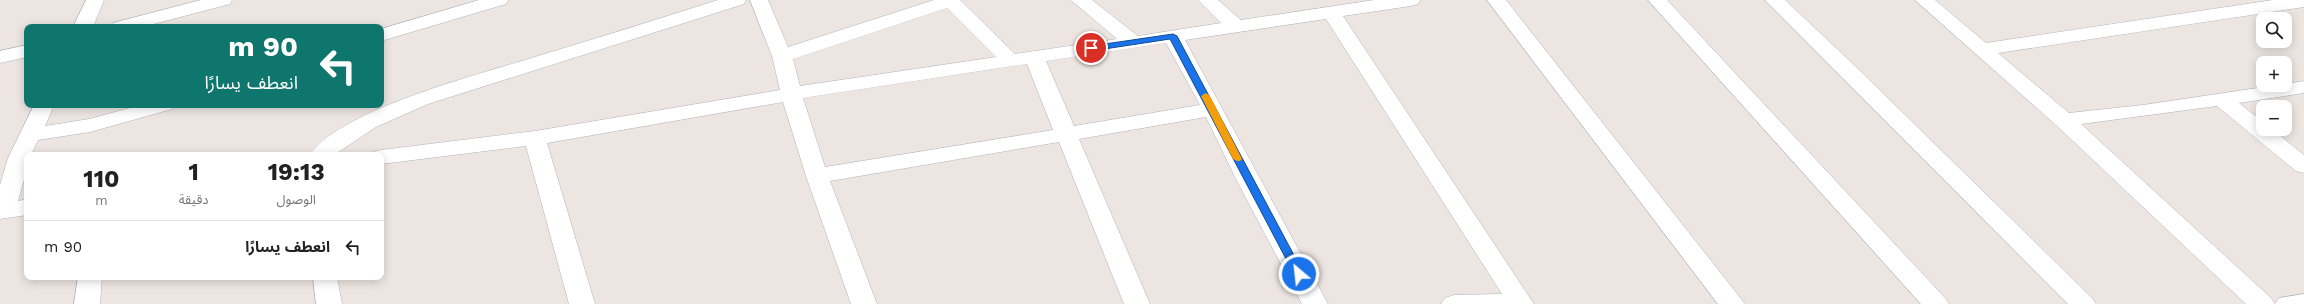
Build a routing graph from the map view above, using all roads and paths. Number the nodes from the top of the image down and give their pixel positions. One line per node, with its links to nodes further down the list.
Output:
1 (95, 0): 17 (street)
2 (223, 0): 18 (street)
3 (499, 0): 20 (street)
4 (737, 0): 39 (street)
5 (759, 0): 25 (street)
6 (950, 0): 25 (street); 28 (street)
7 (1080, 0): 22 (street)
8 (1207, 0): 19 (street)
9 (1411, 0): 15 (street)
10 (1496, 0): 56 (street)
11 (1657, 0): 57 (street)
12 (1774, 0): 58 (street)
13 (1924, 0): 23 (street)
14 (2304, 0): 23 (street)
15 (1389, 2): 16 (street)
16 (1332, 13): 19 (street); 55 (street)
17 (84, 24)
18 (131, 24)
19 (1236, 26): 21 (street)
20 (384, 34)
21 (1173, 36): 22 (street); 34 (street)
22 (1134, 42): 26 (street)
23 (1983, 49): 35 (street)
24 (24, 52): 27 (street)
25 (782, 56): 30 (street)
26 (1034, 57): 28 (street); 36 (street)
27 (0, 58)
28 (1011, 61): 30 (street)
29 (2304, 87): 31 (street)
30 (791, 94): 38 (street); 42 (street)
31 (2221, 99): 35 (street); 41 (street)
32 (42, 108): 37 (street)
33 (153, 108): 37 (street)
34 (1213, 109): 36 (street); 53 (street)
35 (2064, 120): 59 (street)
36 (1064, 133): 42 (street); 52 (street)
37 (29, 135): 44 (street)
38 (535, 138): 40 (street); 50 (street)
39 (325, 152)
40 (384, 158)
41 (2304, 166)
42 (817, 176): 51 (street)
43 (24, 207): 44 (street)
44 (2, 210)
45 (90, 280): 48 (street)
46 (326, 280): 49 (street)
47 (2304, 303): 60 (street)
48 (87, 304)
49 (330, 304)
50 (582, 304)
51 (864, 304)
52 (1137, 304)
53 (1315, 304)
54 (1454, 304): 55 (street)
55 (1521, 304)
56 (1732, 304)
57 (1936, 304)
58 (2083, 304)
59 (2262, 304)
60 (2288, 304)

